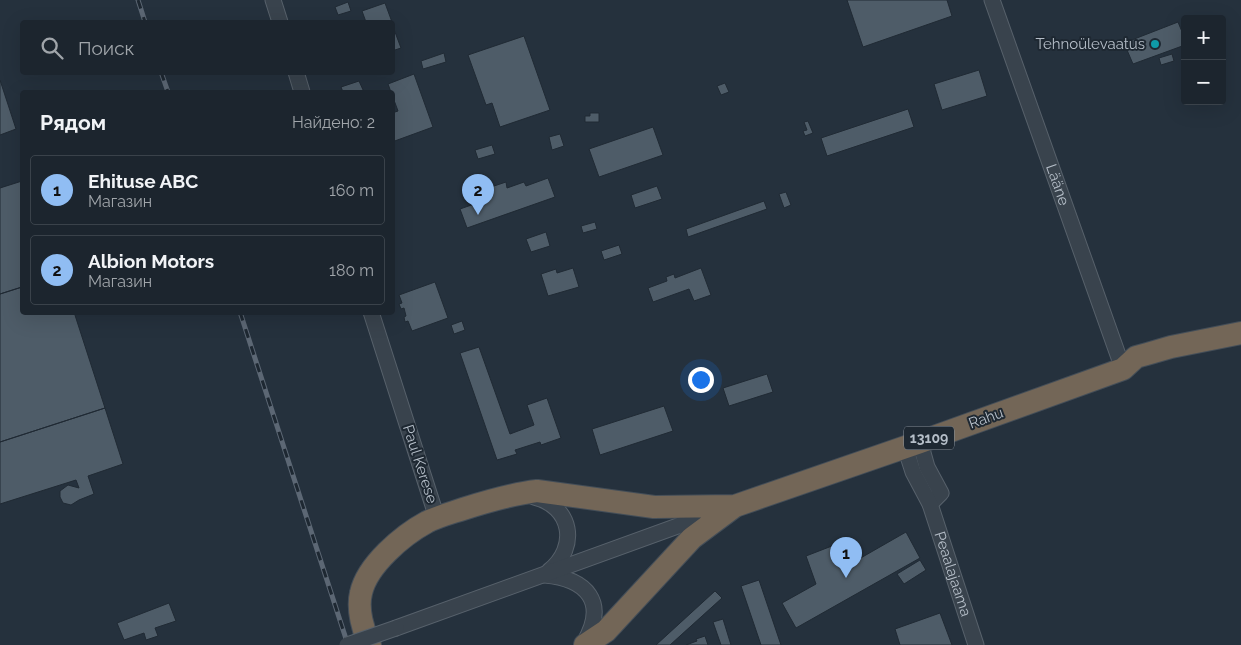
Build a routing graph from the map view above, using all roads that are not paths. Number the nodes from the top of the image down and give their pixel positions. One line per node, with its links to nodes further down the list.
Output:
1 (273, 0): 3 (street)
2 (992, 0): 9 (street, Lääne)
3 (279, 20)
4 (297, 75): 5 (street)
5 (301, 90)
6 (372, 315): 13 (street, Paul Kerese)
7 (1241, 333): 9 (highway, Rahu / 13109)
8 (1241, 348): 9 (highway, Rahu / 13109)
9 (1123, 369): 10 (highway, Rahu / 13109)
10 (912, 445): 12 (highway, Rahu / 13109); 18 (street, Peaalajaama)
11 (518, 493): 12 (highway); 13 (highway); 14 (street)
12 (735, 506): 14 (street, 13109); 17 (highway)
13 (437, 518): 16 (highway, Paul Kerese)
14 (543, 575): 15 (street, 13109, bridge); 17 (street)
15 (347, 645)
16 (370, 645)
17 (584, 645)
18 (976, 645)

